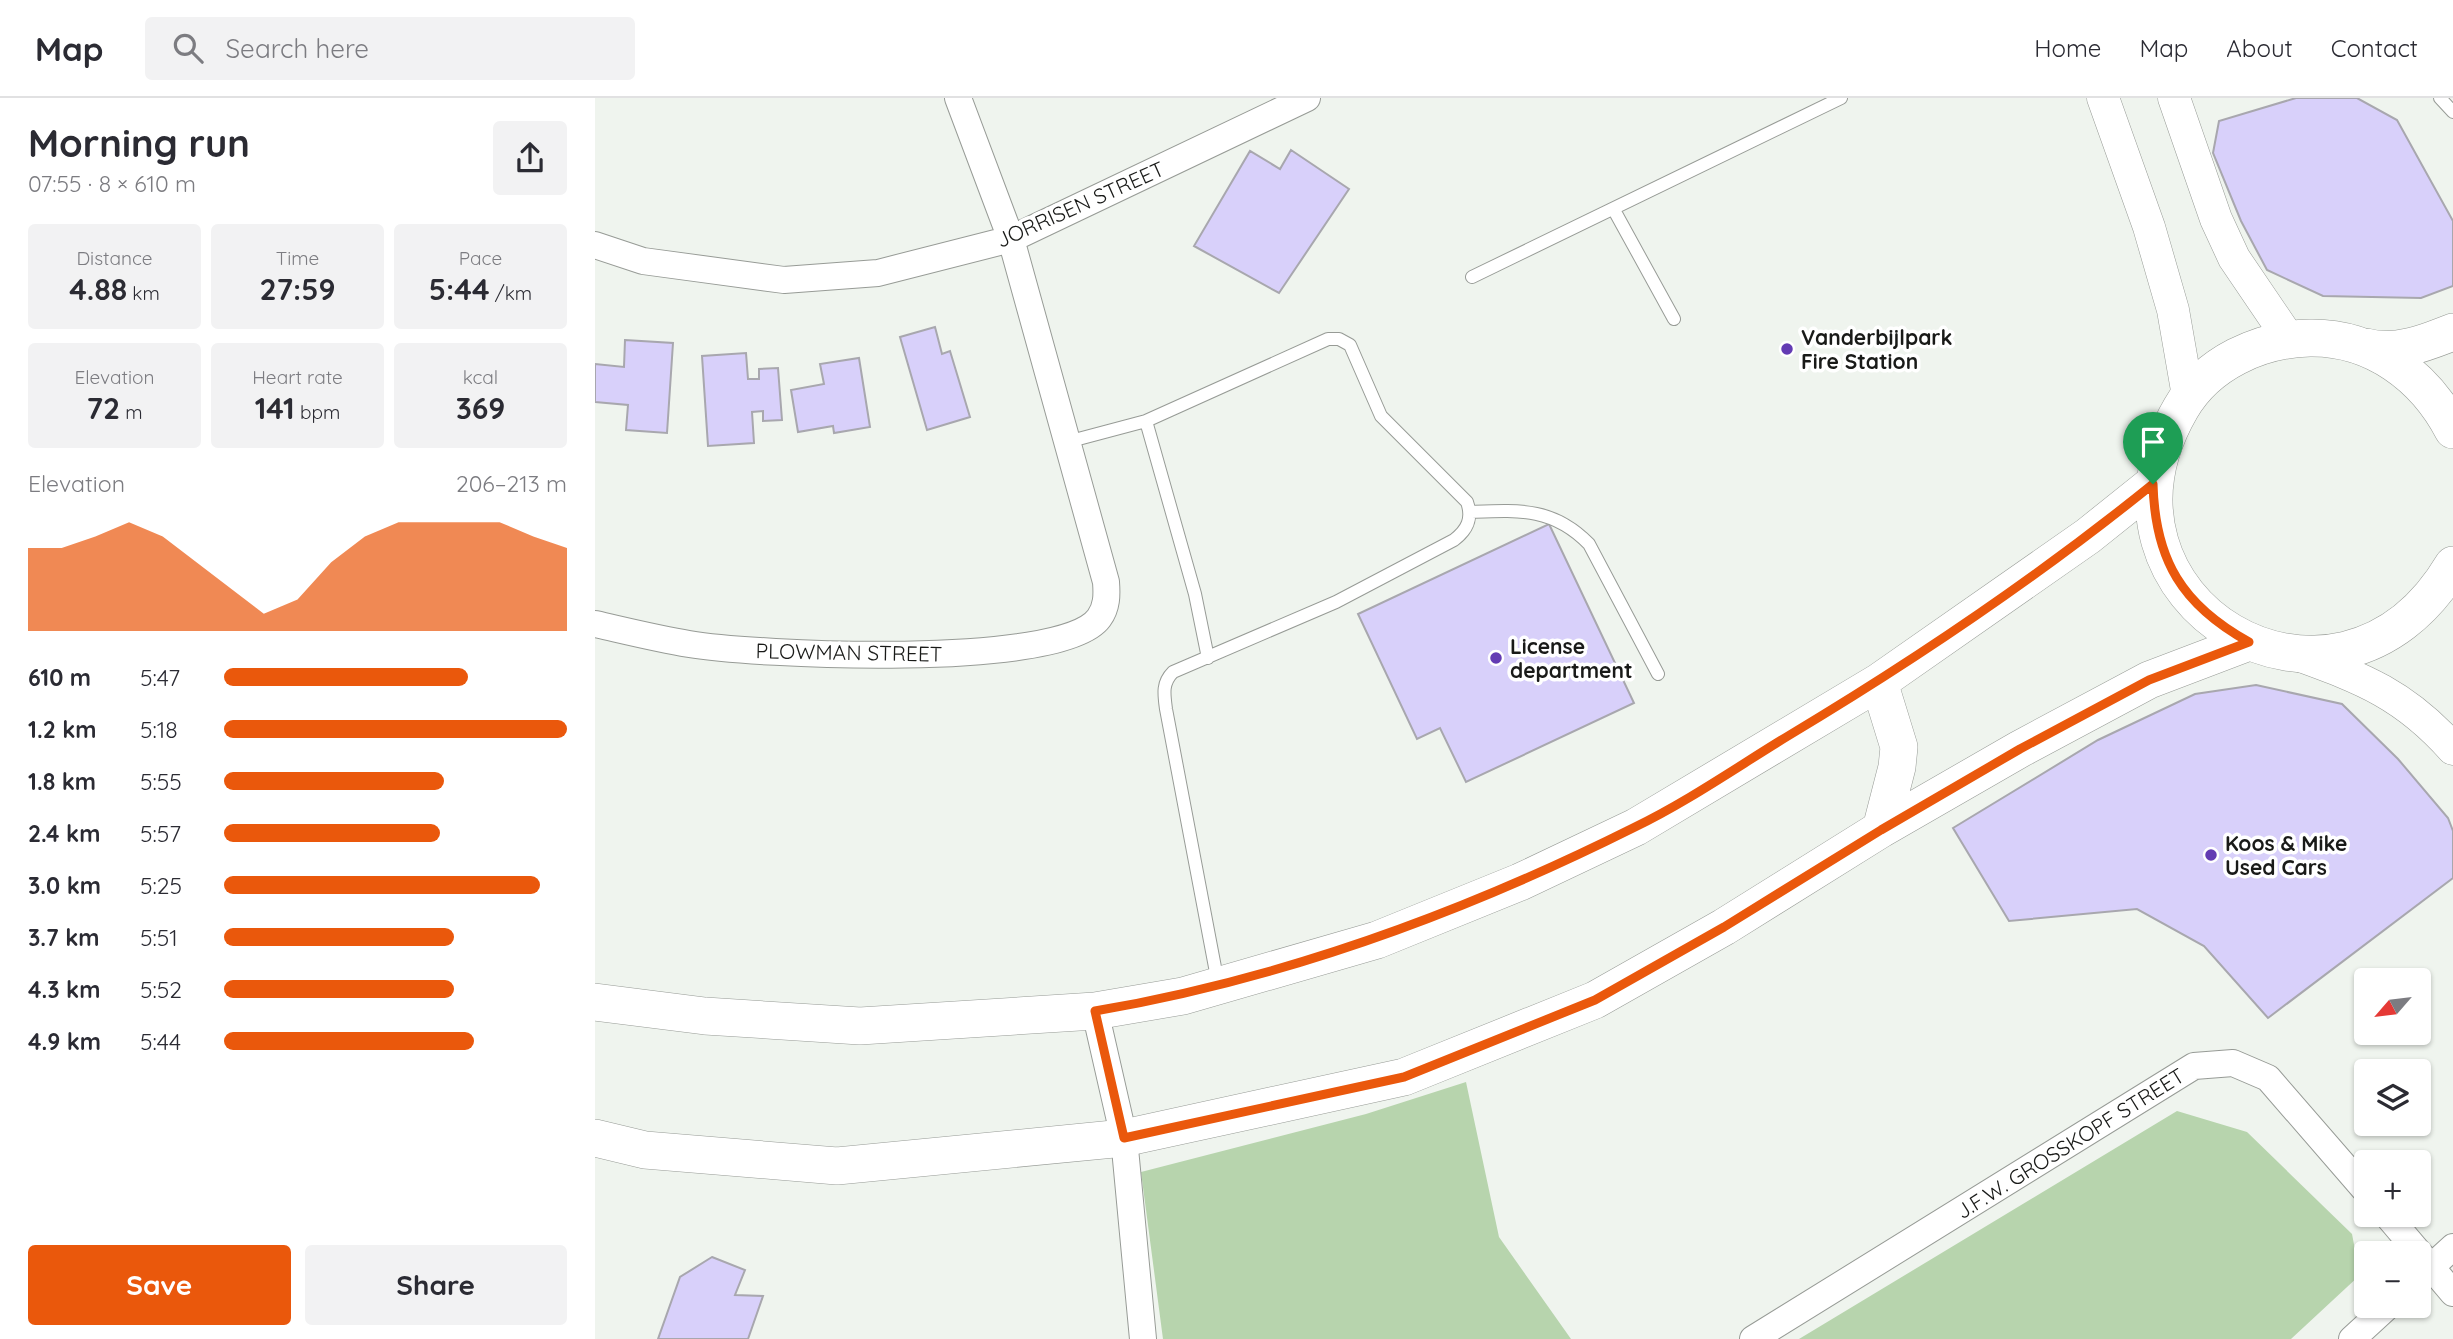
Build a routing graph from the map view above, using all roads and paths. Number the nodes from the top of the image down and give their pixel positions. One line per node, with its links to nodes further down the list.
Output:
1 (958, 98): 9 (street)
2 (1307, 98): 9 (street, JORRISEN STREET)
3 (1841, 98): 8 (lane)
4 (2103, 98): 16 (street)
5 (2174, 98): 14 (street)
6 (2440, 98): 7 (lane)
7 (2453, 112)
8 (1614, 210): 11 (lane); 12 (lane)
9 (1011, 239): 10 (street, JORRISEN STREET); 19 (street)
10 (595, 245)
11 (1472, 277)
12 (1674, 319)
13 (2453, 332): 15 (main road)
14 (2289, 339): 15 (main road); 16 (main road)
15 (2355, 344): 18 (main road)
16 (2188, 396): 20 (main road)
17 (1146, 421): 19 (lane); 21 (lane); 26 (lane)
18 (2453, 430)
19 (1067, 442): 23 (street, PLOWMAN STREET)
20 (2153, 484): 24 (main road); 28 (main road)
21 (1470, 512): 26 (lane); 27 (lane)
22 (2453, 565): 25 (main road)
23 (595, 624)
24 (2249, 642): 25 (main road); 30 (main road)
25 (2295, 654): 29 (street)
26 (1208, 658): 31 (lane)
27 (1658, 674)
28 (1879, 682): 30 (main road); 31 (main road)
29 (2453, 749)
30 (1881, 830): 35 (main road)
31 (1219, 985): 33 (main road)
32 (595, 1002): 33 (main road)
33 (1095, 1011): 35 (street)
34 (595, 1138): 35 (main road)
35 (1124, 1138): 42 (street)
36 (2354, 1177): 43 (street, J.F.W. GROSSKOPF STREET)
37 (2453, 1247): 38 (street)
38 (2431, 1266)
39 (2431, 1277): 40 (street)
40 (2453, 1293)
41 (2375, 1318): 44 (street)
42 (1143, 1339)
43 (1753, 1339)
44 (2352, 1339)

